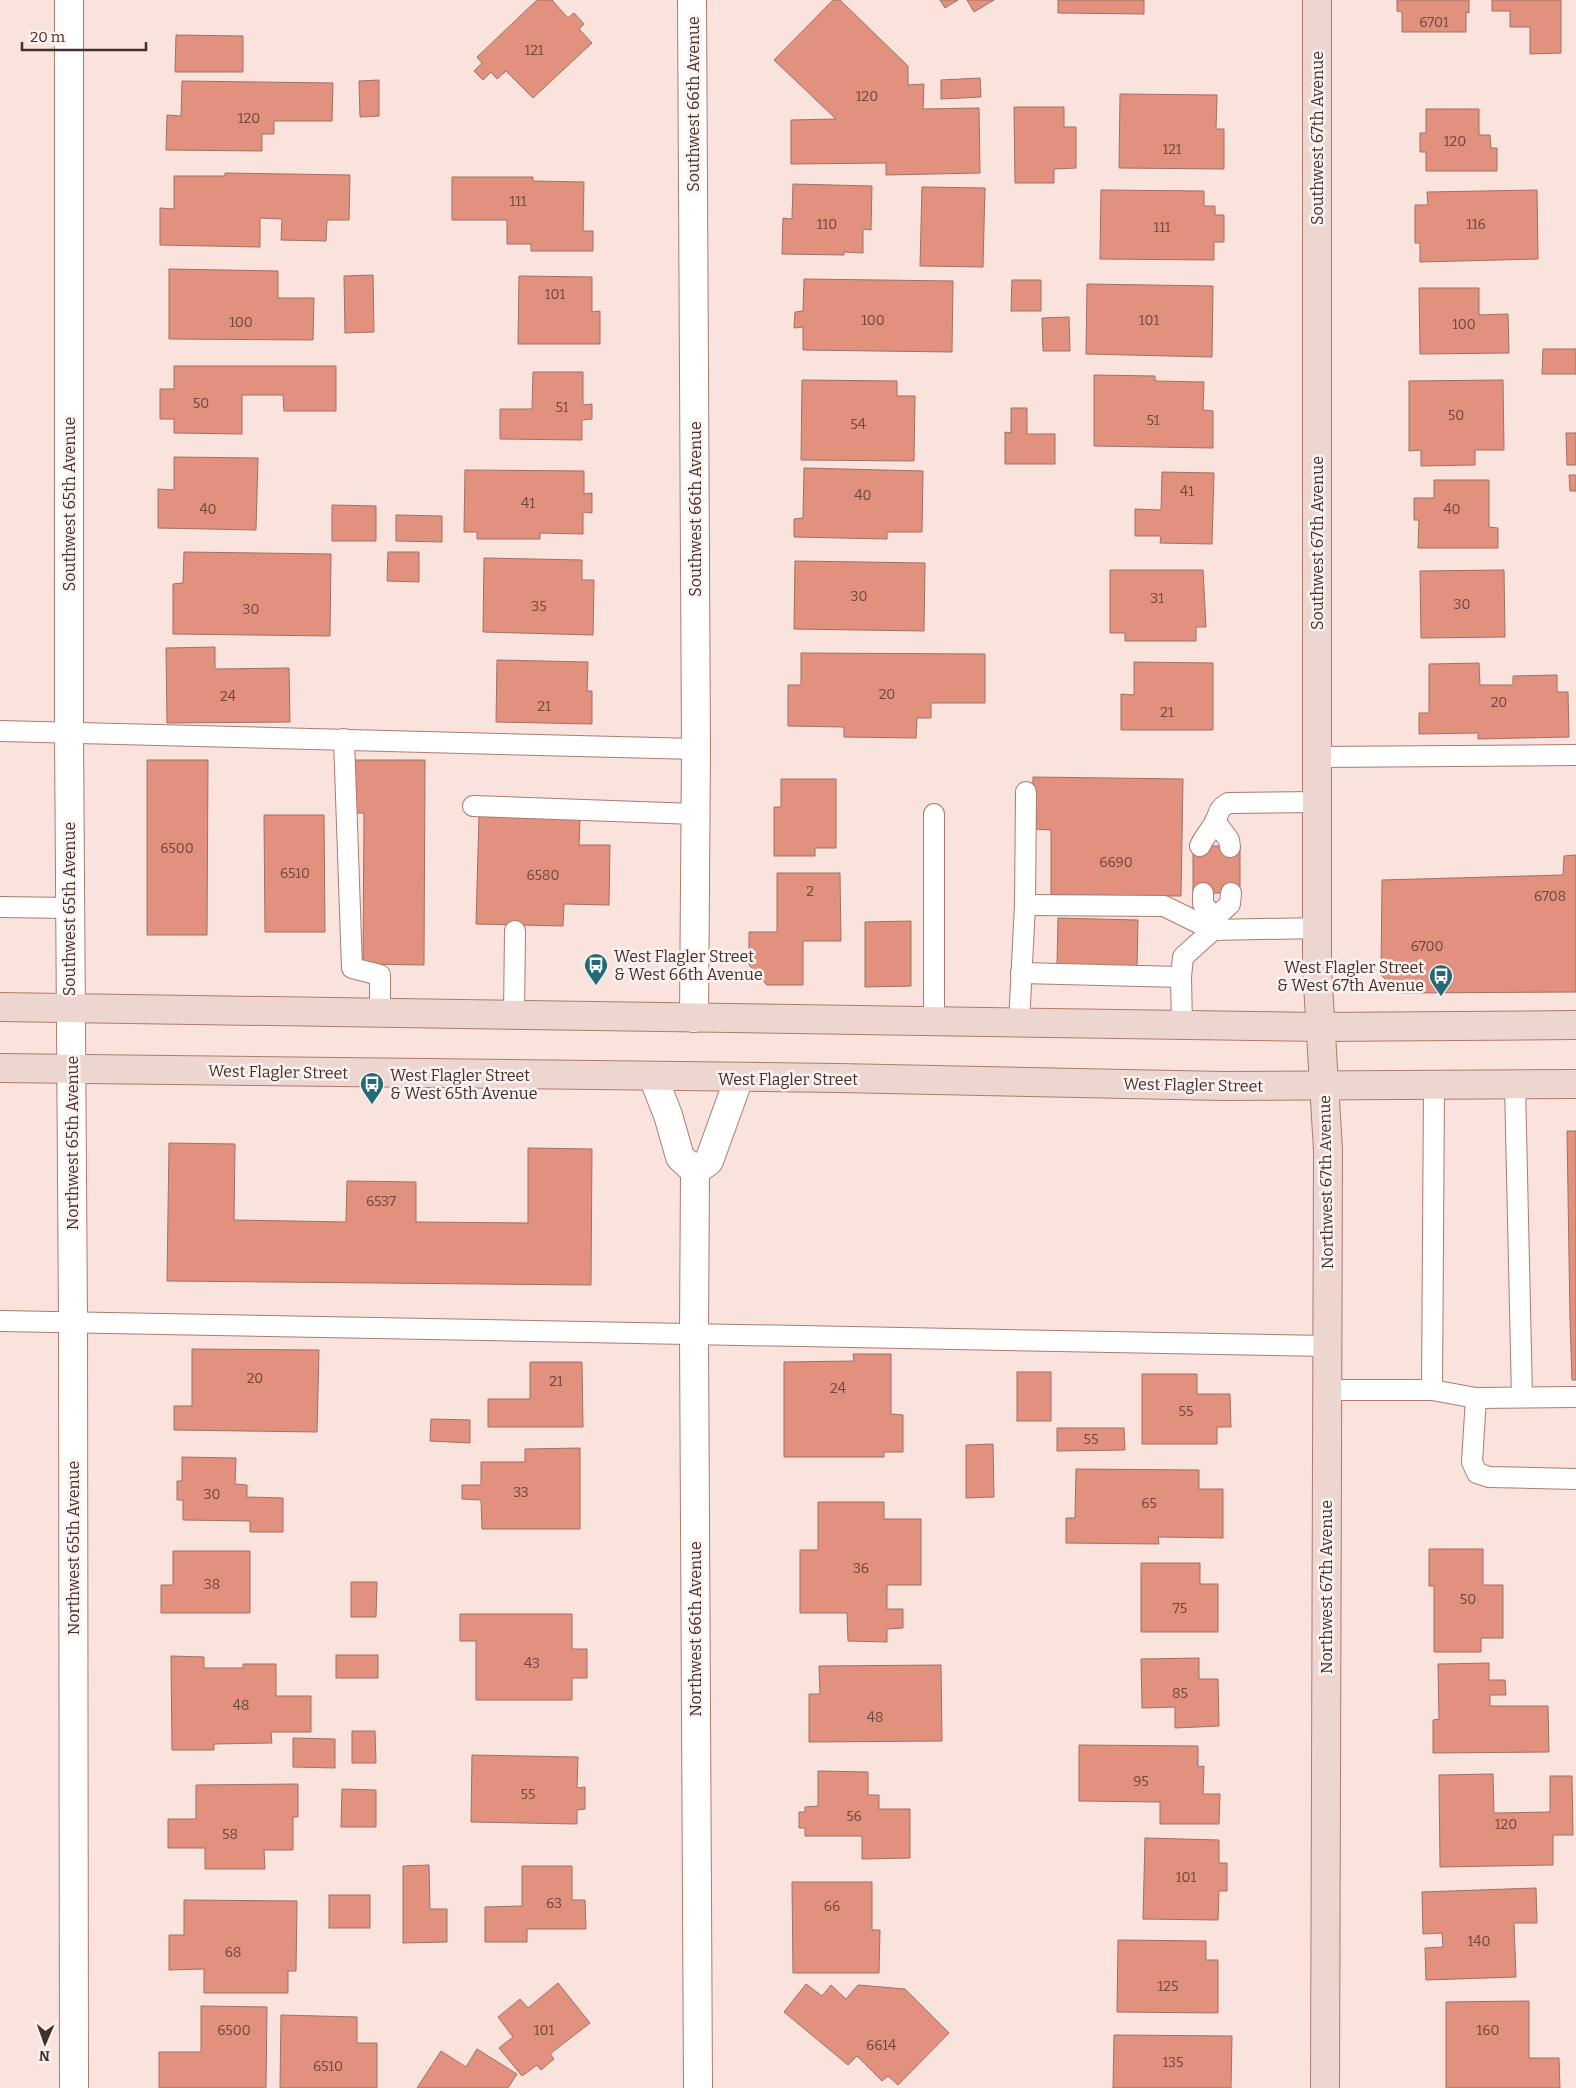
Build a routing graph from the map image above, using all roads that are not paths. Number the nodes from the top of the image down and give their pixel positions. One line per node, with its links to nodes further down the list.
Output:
1 (70, 0): 5 (street, Southwest 65th Avenue)
2 (692, 0): 7 (street, Southwest 66th Avenue)
3 (1317, 0): 9 (main road, Southwest 67th Avenue)
4 (0, 731): 5 (lane)
5 (69, 732): 6 (lane); 22 (street, Southwest 65th Avenue)
6 (344, 739): 7 (lane); 30 (lane)
7 (696, 748): 13 (street, Southwest 66th Avenue)
8 (1576, 755): 9 (lane)
9 (1317, 757): 11 (main road, Southwest 67th Avenue)
10 (1026, 792): 20 (lane)
11 (1317, 802): 15 (lane); 24 (main road, Southwest 67th Avenue)
12 (473, 806): 13 (lane)
13 (695, 814): 32 (street, Southwest 66th Avenue)
14 (934, 814): 33 (lane)
15 (1215, 822): 16 (lane); 17 (lane)
16 (1200, 846)
17 (1230, 847)
18 (1203, 893): 23 (lane)
19 (1231, 893): 23 (lane)
20 (1025, 905): 23 (lane); 26 (lane)
21 (0, 907): 22 (lane)
22 (69, 908): 29 (street, Southwest 65th Avenue)
23 (1214, 924): 24 (lane); 27 (lane)
24 (1317, 928): 37 (main road, Southwest 67th Avenue)
25 (515, 931): 31 (lane)
26 (1020, 973): 27 (lane); 34 (lane)
27 (1180, 977): 36 (lane)
28 (0, 1007): 29 (main road)
29 (70, 1008): 30 (main road); 39 (street, Northwest 65th Avenue)
30 (380, 1013): 31 (main road)
31 (514, 1016): 32 (main road)
32 (694, 1018): 33 (main road)
33 (934, 1021): 34 (main road)
34 (1019, 1023): 36 (main road)
35 (1576, 1024): 37 (main road)
36 (1182, 1025): 37 (main road)
37 (1320, 1027): 43 (main road, Southwest 67th Avenue)
38 (0, 1068): 39 (main road, West Flagler Street)
39 (72, 1069): 40 (main road, West Flagler Street); 48 (street, Northwest 65th Avenue)
40 (652, 1077): 41 (main road, West Flagler Street); 46 (street)
41 (739, 1078): 43 (main road, West Flagler Street); 46 (street)
42 (1576, 1084): 44 (main road, West Flagler Street)
43 (1324, 1085): 45 (main road, West Flagler Street); 50 (main road, Northwest 67th Avenue)
44 (1515, 1085): 45 (main road, West Flagler Street); 53 (lane)
45 (1434, 1086): 52 (lane)
46 (695, 1171): 49 (street, Northwest 66th Avenue)
47 (0, 1321): 48 (lane)
48 (73, 1322): 49 (lane); 57 (street, Northwest 65th Avenue)
49 (694, 1334): 50 (lane); 58 (street, Northwest 66th Avenue)
50 (1327, 1346): 51 (main road, Northwest 67th Avenue)
51 (1327, 1390): 52 (lane); 59 (main road, Northwest 67th Avenue)
52 (1432, 1390): 55 (lane)
53 (1522, 1397): 54 (lane); 55 (lane)
54 (1576, 1397)
55 (1476, 1398): 56 (lane)
56 (1576, 1479)
57 (74, 2088)
58 (698, 2088)
59 (1325, 2088)

